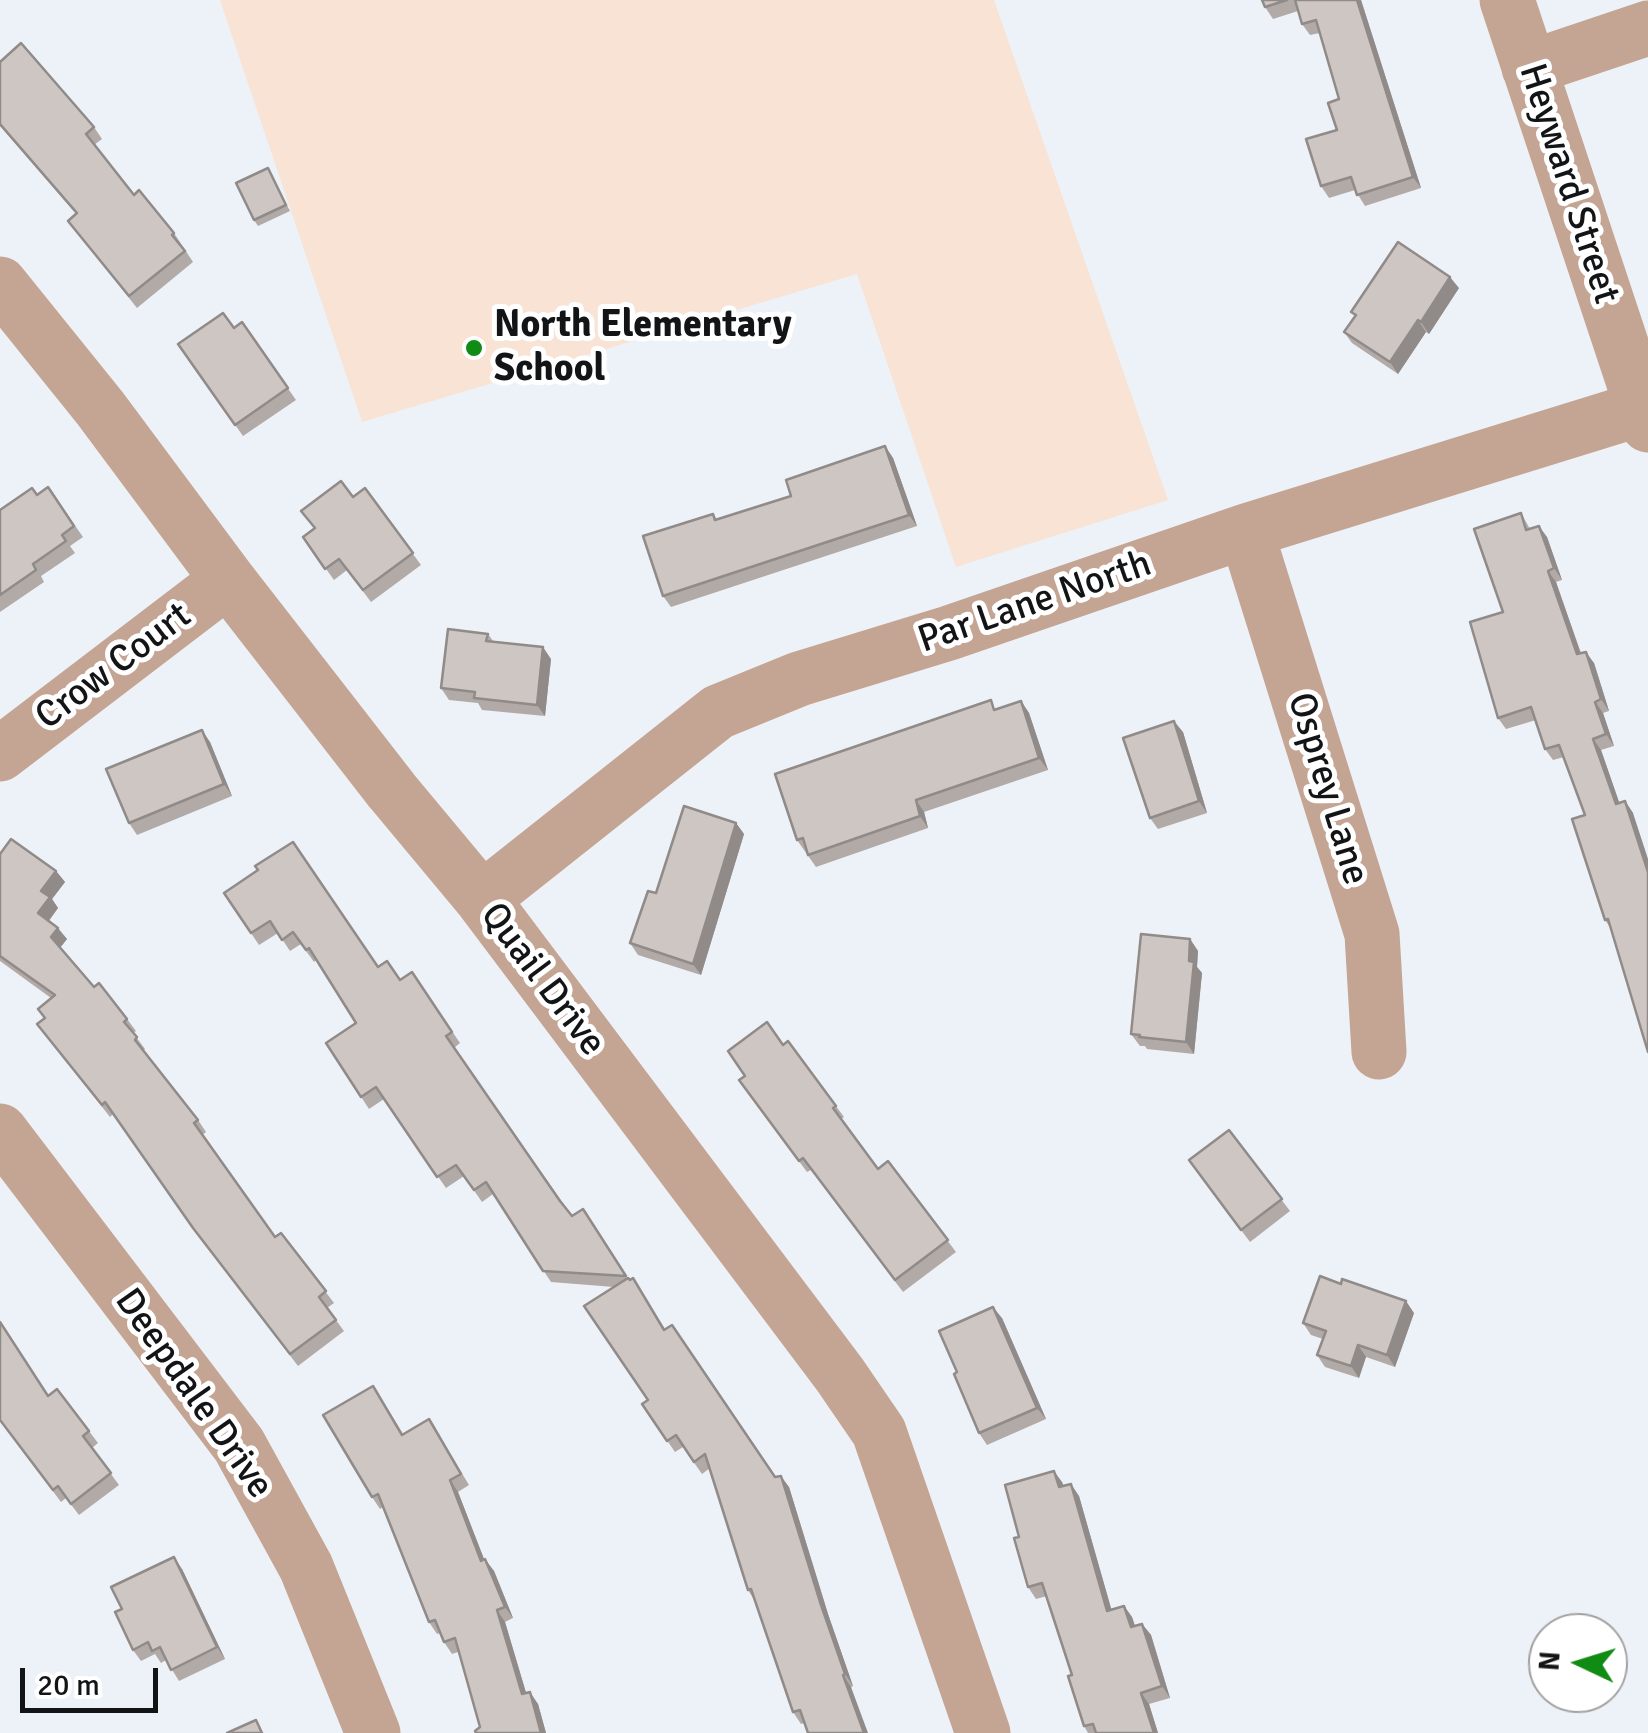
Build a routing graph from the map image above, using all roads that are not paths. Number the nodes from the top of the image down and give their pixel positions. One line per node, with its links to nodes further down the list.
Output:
1 (1507, 0): 3 (street, Heyward Street)
2 (1648, 28): 3 (street)
3 (1530, 68): 5 (street, Heyward Street)
4 (0, 284): 7 (street, Quail Drive)
5 (1645, 417): 6 (street, Par Lane North)
6 (1246, 532): 9 (street, Par Lane North); 10 (street, Osprey Lane)
7 (228, 580): 8 (street, Crow Court); 9 (street, Quail Drive)
8 (0, 754)
9 (482, 900): 13 (street, Quail Drive)
10 (1378, 1052)
11 (0, 1131): 12 (street, Deepdale Drive)
12 (372, 1733)
13 (983, 1733)

